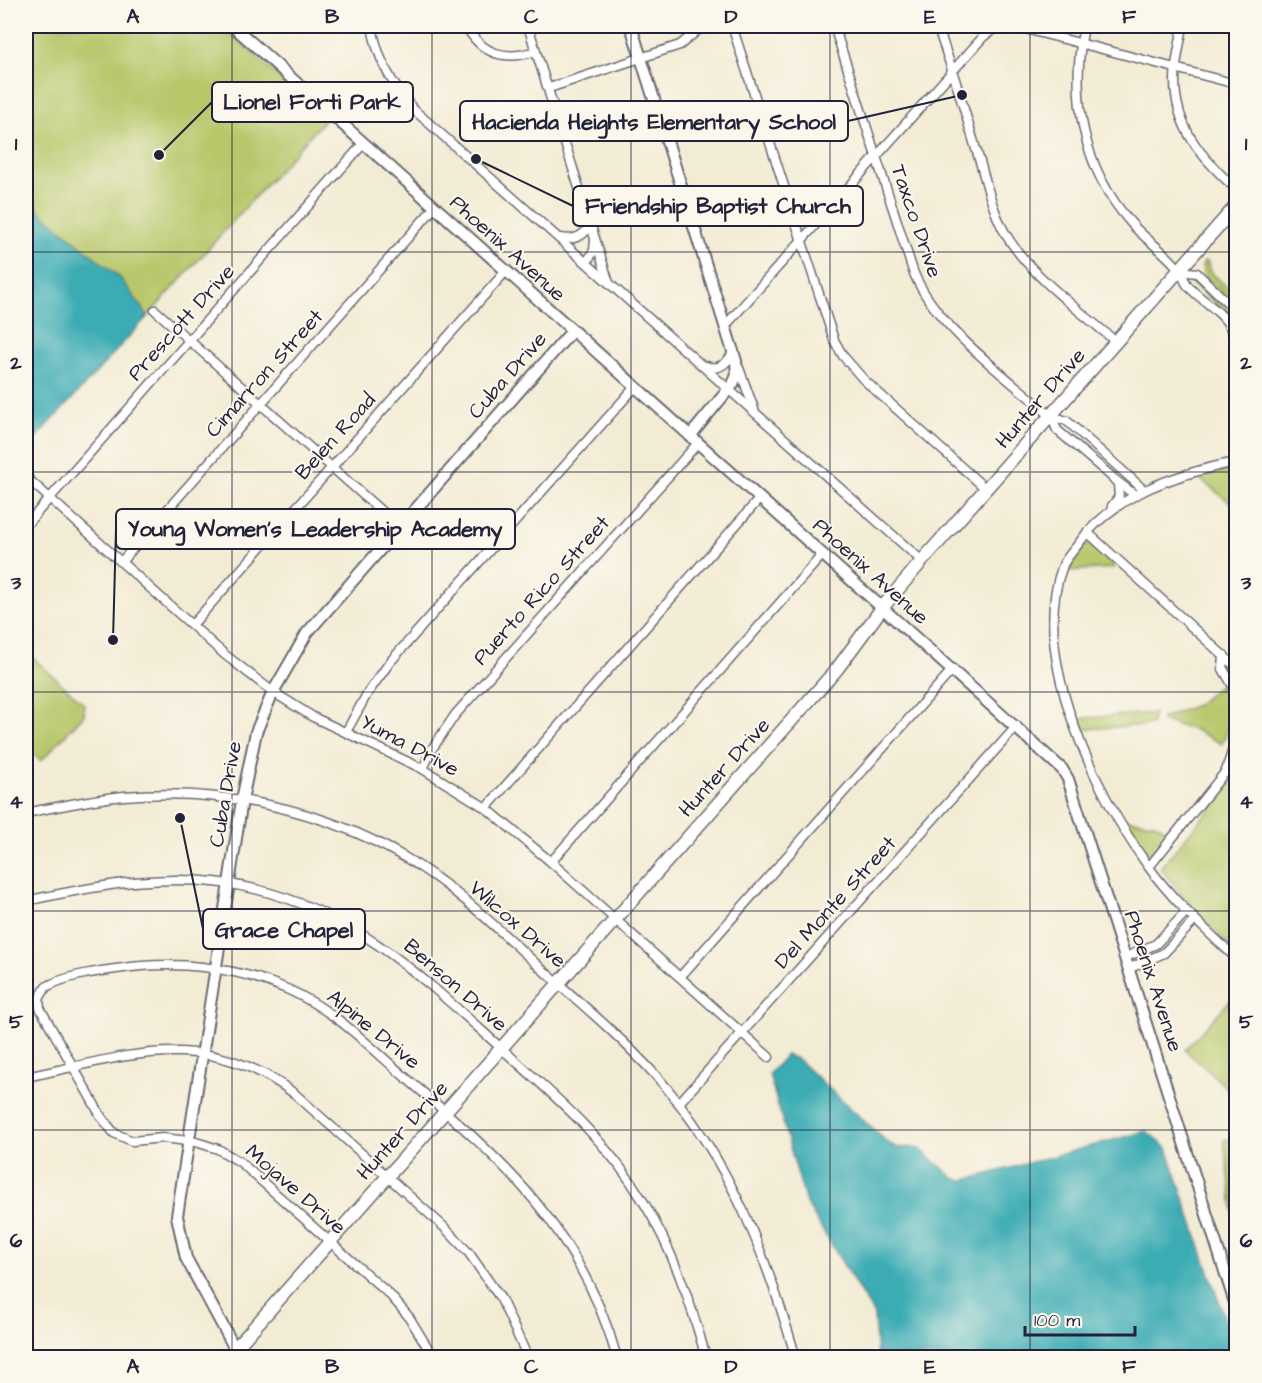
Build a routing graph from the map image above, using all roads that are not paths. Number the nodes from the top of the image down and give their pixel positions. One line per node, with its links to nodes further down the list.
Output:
1 (233, 26): 19 (street, Phoenix Avenue)
2 (372, 26): 25 (street)
3 (466, 26): 13 (street)
4 (528, 26): 13 (street)
5 (631, 26): 14 (street)
6 (703, 26): 14 (street)
7 (732, 26): 27 (street)
8 (834, 26): 20 (street, Taxco Drive)
9 (937, 26): 16 (street)
10 (1084, 26): 12 (street)
11 (1183, 26): 15 (street)
12 (1080, 44): 15 (street); 16 (street); 30 (street)
13 (536, 51): 18 (street)
14 (641, 57): 18 (street); 34 (street)
15 (1175, 68): 17 (street); 21 (street)
16 (954, 70): 20 (street); 37 (street)
17 (1236, 84)
18 (549, 88): 24 (street)
19 (363, 144): 23 (street, Phoenix Avenue); 36 (street, Prescott Drive)
20 (876, 158): 27 (street); 45 (street, Taxco Drive)
21 (1236, 189)
22 (1236, 206): 30 (main road, Hunter Drive)
23 (434, 208): 29 (street, Phoenix Avenue); 43 (street, Cimarron Street)
24 (591, 223): 25 (street); 26 (street)
25 (558, 237): 28 (street)
26 (596, 237): 28 (street); 31 (street)
27 (801, 242): 34 (street); 51 (street)
28 (587, 262): 31 (street)
29 (506, 271): 35 (street, Phoenix Avenue); 48 (street, Belen Road)
30 (1180, 271): 33 (street); 37 (main road, Hunter Drive); 38 (street)
31 (609, 284): 40 (street)
32 (155, 310): 36 (street)
33 (1236, 311)
34 (726, 325): 39 (street)
35 (572, 331): 41 (street, Phoenix Avenue); 58 (street, Cuba Drive)
36 (189, 341): 43 (street); 54 (street, Prescott Drive)
37 (1116, 342): 45 (main road, Hunter Drive)
38 (1236, 350)
39 (735, 356): 40 (street); 42 (street); 44 (street)
40 (700, 364): 42 (street)
41 (634, 387): 46 (street, Phoenix Avenue); 71 (street)
42 (730, 389): 44 (street); 46 (street, Puerto Rico Street)
43 (260, 404): 48 (street); 62 (street, Cimarron Street)
44 (755, 412): 61 (street)
45 (1051, 416): 50 (street); 51 (main road, Hunter Drive); 52 (street)
46 (694, 439): 55 (street, Phoenix Avenue); 74 (street, Puerto Rico Street)
47 (1236, 462): 52 (street)
48 (332, 468): 58 (street); 64 (street, Belen Road)
49 (26, 477): 54 (street, Yuma Drive)
50 (1112, 477): 53 (street); 56 (street)
51 (986, 489): 61 (main road, Hunter Drive)
52 (1144, 490): 53 (street)
53 (1135, 495): 56 (street)
54 (49, 498): 57 (street, Prescott Drive); 62 (street, Yuma Drive)
55 (760, 498): 60 (street, Phoenix Avenue); 77 (street)
56 (1104, 514): 59 (street)
57 (26, 525)
58 (398, 526): 69 (street, Cuba Drive)
59 (1087, 531): 65 (street); 80 (street)
60 (823, 554): 63 (street, Phoenix Avenue); 79 (street)
61 (922, 561): 63 (main road, Hunter Drive)
62 (121, 562): 64 (street, Yuma Drive)
63 (882, 608): 67 (street, Phoenix Avenue); 84 (main road, Hunter Drive)
64 (192, 625): 69 (street, Yuma Drive)
65 (1224, 656): 66 (street); 68 (street)
66 (1236, 667)
67 (953, 669): 70 (street, Phoenix Avenue); 90 (street)
68 (1236, 691)
69 (273, 692): 71 (street, Yuma Drive); 76 (street, Cuba Drive)
70 (1017, 726): 86 (street, Phoenix Avenue); 93 (street, Del Monte Street)
71 (346, 732): 74 (street, Yuma Drive)
72 (1236, 739): 75 (street)
73 (1236, 763): 75 (street)
74 (423, 769): 77 (street, Yuma Drive)
75 (1226, 771): 80 (street)
76 (242, 800): 78 (street, Wilcox Drive); 81 (street, Cuba Drive); 91 (street, Wilcox Drive)
77 (486, 808): 79 (street, Yuma Drive)
78 (26, 813)
79 (551, 862): 84 (street, Yuma Drive)
80 (1149, 867): 83 (street)
81 (229, 884): 82 (street, Benson Drive); 89 (street, Cuba Drive); 94 (street, Benson Drive)
82 (26, 901)
83 (1186, 912): 85 (street); 86 (street)
84 (615, 920): 90 (street, Yuma Drive); 91 (main road, Hunter Drive)
85 (1195, 921): 87 (street); 88 (street)
86 (1126, 957): 88 (street, Phoenix Avenue)
87 (1236, 958)
88 (1130, 968): 104 (street, Phoenix Avenue)
89 (216, 969): 92 (street, Alpine Drive); 95 (street, Cuba Drive); 100 (street, Alpine Drive)
90 (680, 977): 93 (street, Yuma Drive)
91 (558, 983): 94 (main road, Hunter Drive); 99 (street, Wilcox Drive)
92 (46, 987): 97 (street, Mojave Drive)
93 (743, 1032): 96 (street, Yuma Drive); 99 (street, Del Monte Street)
94 (501, 1048): 100 (main road, Hunter Drive); 109 (street, Benson Drive)
95 (201, 1054): 97 (street); 101 (street, Cuba Drive); 102 (street)
96 (769, 1057)
97 (75, 1067): 98 (street); 101 (street, Mojave Drive)
98 (26, 1077)
99 (680, 1103): 110 (street, Wilcox Drive)
100 (445, 1111): 102 (main road, Hunter Drive); 108 (street, Alpine Drive)
101 (187, 1140): 103 (street, Mojave Drive); 105 (street, Cuba Drive)
102 (386, 1176): 103 (main road, Hunter Drive); 107 (street)
103 (330, 1241): 105 (main road, Hunter Drive); 106 (street, Mojave Drive)
104 (1236, 1306)
105 (231, 1355)
106 (434, 1358)
107 (528, 1358)
108 (617, 1358)
109 (706, 1358)
110 (796, 1358)

